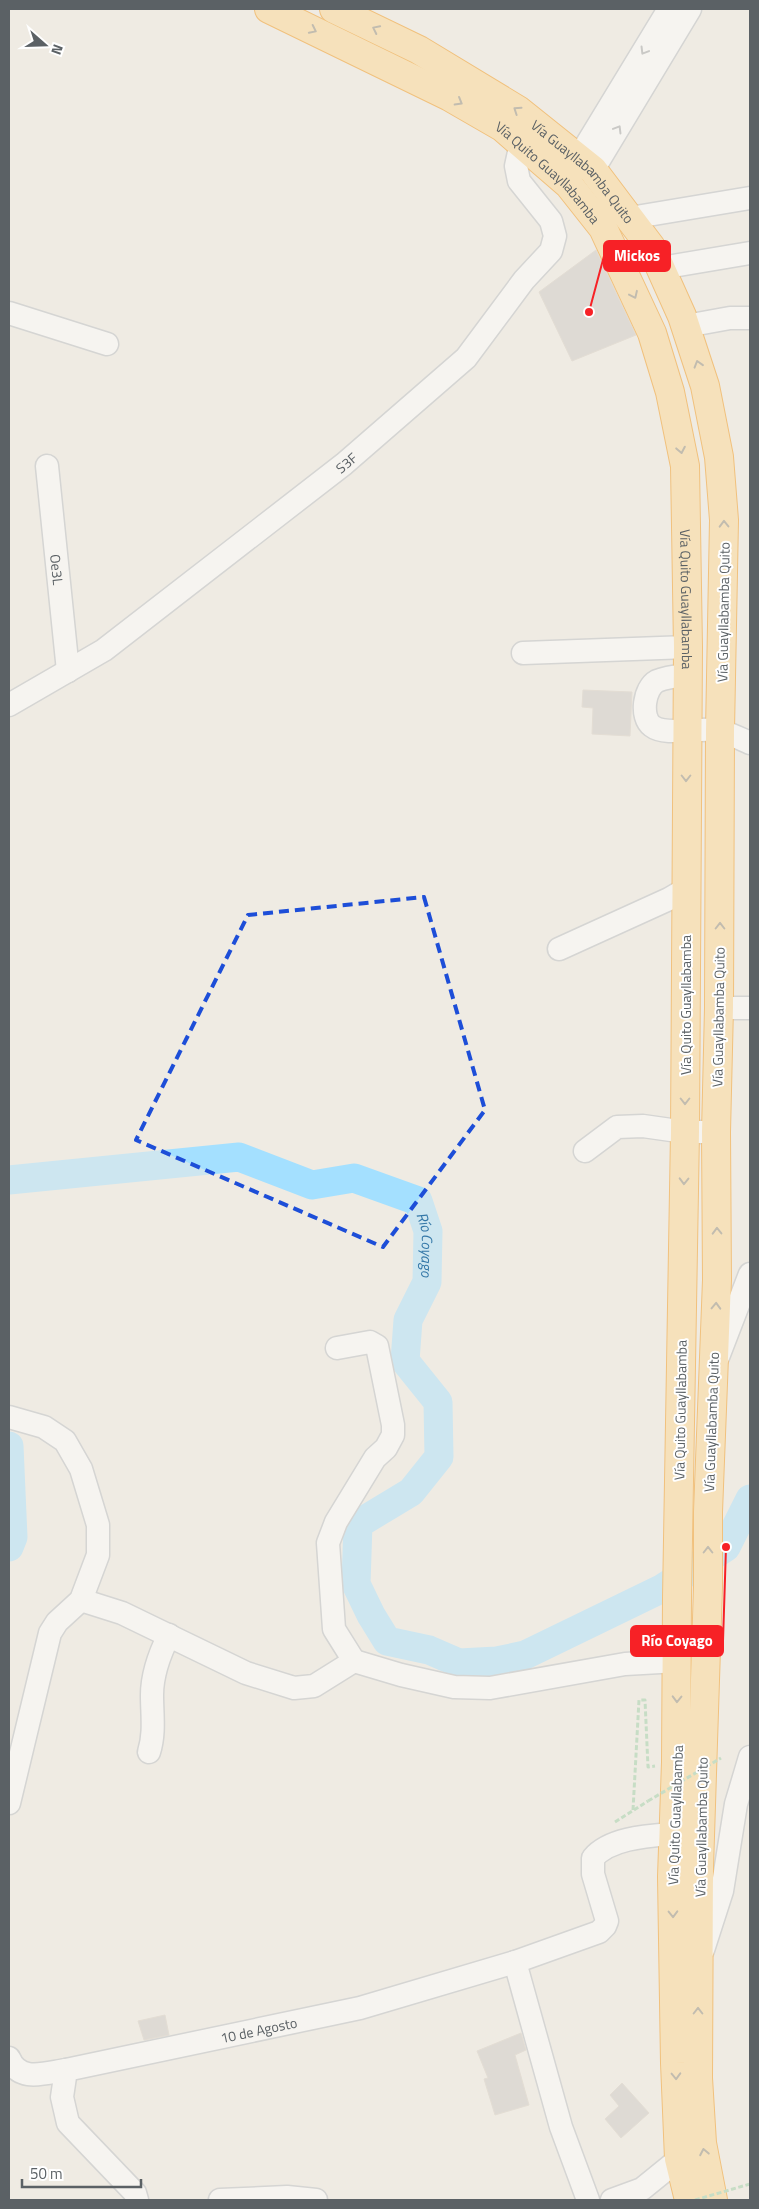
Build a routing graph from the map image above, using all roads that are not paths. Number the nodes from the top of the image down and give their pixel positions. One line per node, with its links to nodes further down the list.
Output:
1 (269, 9): 5 (highway, Vía Quito Guayllabamba, one-way to 5)
2 (334, 9): 6 (highway, Vía Guayllabamba Quito, one-way to 2)
3 (669, 9): 6 (street, one-way to 6)
4 (690, 9): 6 (street, one-way to 4)
5 (521, 144): 16 (highway, Vía Quito Guayllabamba, one-way to 16); 18 (street, S3F)
6 (586, 164): 8 (highway, Vía Guayllabamba Quito)
7 (750, 198): 8 (street)
8 (630, 218): 10 (highway, Vía Guayllabamba Quito)
9 (750, 253): 10 (street)
10 (661, 268): 13 (highway, Vía Guayllabamba Quito)
11 (9, 313): 14 (street)
12 (750, 318): 13 (street)
13 (686, 326): 22 (highway, Vía Guayllabamba Quito, one-way to 13)
14 (107, 344)
15 (47, 466): 18 (street, Oe3L)
16 (688, 647): 17 (street); 19 (highway, Vía Quito Guayllabamba)
17 (523, 653)
18 (68, 671): 20 (street, S3F)
19 (687, 675): 21 (highway, Vía Quito Guayllabamba); 21 (street)
20 (9, 706)
21 (686, 730): 22 (street); 24 (highway, Vía Quito Guayllabamba, one-way to 24)
22 (720, 730): 23 (street); 26 (highway, Vía Guayllabamba Quito, one-way to 22)
23 (750, 743)
24 (686, 889): 25 (street); 28 (highway, Vía Quito Guayllabamba, one-way to 28)
25 (559, 949)
26 (720, 1008): 27 (street); 29 (highway, Vía Guayllabamba Quito)
27 (750, 1008)
28 (685, 1132): 29 (street); 30 (street); 37 (highway, Vía Quito Guayllabamba, one-way to 37)
29 (716, 1132): 33 (highway, Vía Guayllabamba Quito, one-way to 29)
30 (585, 1151)
31 (750, 1274): 33 (street)
32 (337, 1348): 38 (street)
33 (714, 1370): 44 (highway, Vía Guayllabamba Quito, one-way to 33)
34 (9, 1417): 35 (street)
35 (81, 1600): 36 (street); 41 (street)
36 (169, 1635): 38 (street); 39 (street)
37 (678, 1661): 38 (street); 42 (highway, Vía Quito Guayllabamba, one-way to 42)
38 (354, 1662)
39 (149, 1752)
40 (750, 1757): 44 (street)
41 (9, 1803)
42 (672, 1834): 43 (street, 10 de Agosto); 47 (highway, Vía Quito Guayllabamba, one-way to 47)
43 (515, 1962): 46 (street, 10 de Agosto); 51 (street)
44 (698, 1966): 54 (highway, Vía Guayllabamba Quito, one-way to 44)
45 (9, 2058): 46 (street, 10 de Agosto)
46 (66, 2070): 48 (street)
47 (679, 2159): 52 (street); 53 (highway, Vía Quito Guayllabamba)
48 (138, 2200)
49 (220, 2200): 50 (street)
50 (316, 2200)
51 (588, 2200)
52 (612, 2200)
53 (689, 2200)
54 (713, 2200)

